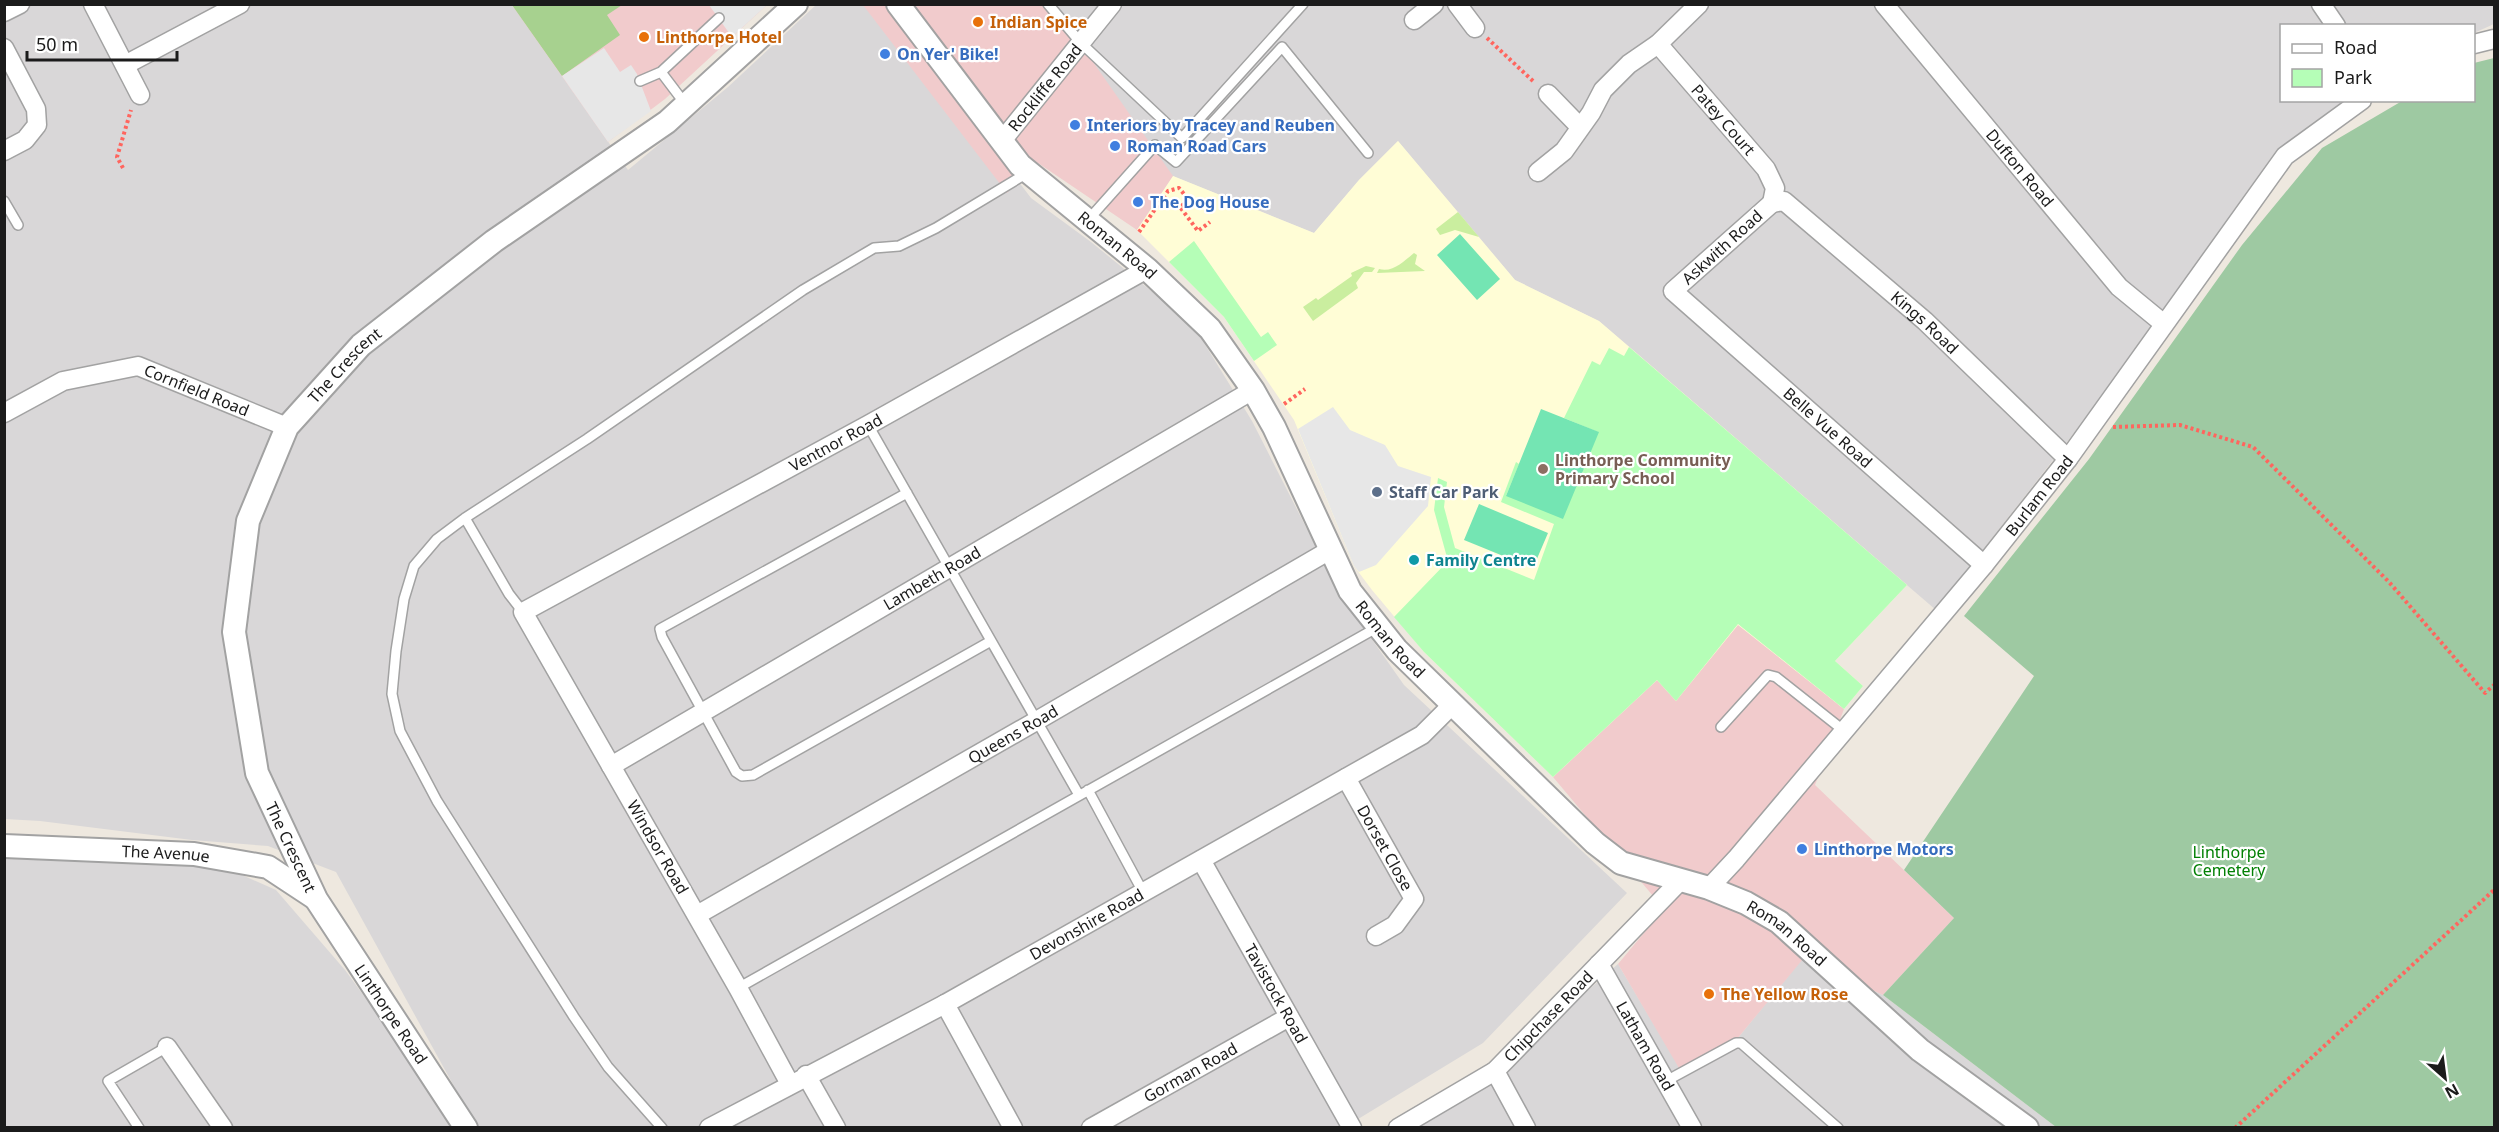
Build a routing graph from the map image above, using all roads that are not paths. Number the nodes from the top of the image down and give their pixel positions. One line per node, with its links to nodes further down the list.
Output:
1 (20, 4): 14 (street)
2 (93, 4): 24 (street)
3 (240, 4): 24 (street)
4 (796, 4): 30 (street, The Crescent)
5 (898, 4): 32 (street, Roman Road)
6 (1048, 4): 20 (lane)
7 (1112, 4): 20 (street, Rockliffe Road)
8 (1303, 4): 20 (lane)
9 (1434, 4): 16 (street)
10 (1457, 4): 18 (street)
11 (1699, 4): 21 (street)
12 (1884, 4): 43 (street, Dufton Road)
13 (2321, 4): 17 (street)
14 (4, 12)
15 (719, 18): 25 (lane)
16 (1414, 20)
17 (2335, 24)
18 (1475, 28)
19 (2494, 39): 22 (street)
20 (1081, 43): 32 (street, Rockliffe Road)
21 (1658, 44): 31 (street); 38 (street, Patey Court)
22 (2475, 44)
23 (4, 48): 33 (street)
24 (125, 65): 28 (street)
25 (662, 72): 26 (lane); 30 (lane)
26 (640, 81)
27 (1548, 94): 31 (street)
28 (140, 95)
29 (2359, 102): 43 (street, Burlam Road)
30 (686, 105): 47 (street, The Crescent)
31 (1580, 127): 36 (street)
32 (1001, 142): 35 (street, Roman Road)
33 (4, 152)
34 (1368, 153): 39 (lane)
35 (1030, 172): 39 (street, Roman Road); 50 (lane)
36 (1538, 172)
37 (4, 201): 40 (lane)
38 (1772, 203): 42 (street, Askwith Road); 48 (street, Kings Road)
39 (1089, 219): 41 (street, Roman Road)
40 (18, 225)
41 (1147, 268): 44 (street, Roman Road); 46 (street, Ventnor Road)
42 (1673, 291): 52 (street, Belle Vue Road)
43 (2164, 324): 48 (street, Burlam Road)
44 (1253, 390): 51 (street, Roman Road); 53 (street, Lambeth Road)
45 (4, 413): 47 (street, Cornfield Road)
46 (868, 424): 49 (lane); 54 (street, Ventnor Road)
47 (286, 427): 71 (street, The Crescent)
48 (2068, 459): 52 (street, Burlam Road)
49 (907, 493): 53 (lane); 58 (lane)
50 (465, 518): 54 (lane); 85 (lane)
51 (1330, 550): 55 (street, Roman Road); 59 (street, Queens Road)
52 (1984, 565): 61 (street, Burlam Road)
53 (949, 568): 56 (lane); 58 (street, Lambeth Road)
54 (523, 612): 62 (street, Windsor Road)
55 (1378, 627): 57 (street, Roman Road); 64 (lane)
56 (991, 641): 58 (lane); 59 (lane)
57 (1452, 705): 63 (street, Devonshire Road); 68 (street, Roman Road)
58 (702, 712): 62 (street, Lambeth Road)
59 (1038, 720): 65 (lane); 72 (street, Queens Road)
60 (1720, 727): 61 (lane)
61 (1843, 730): 69 (street, Burlam Road)
62 (611, 766): 72 (street, Windsor Road)
63 (1346, 778): 67 (street, Devonshire Road); 73 (street, Dorset Close)
64 (1088, 790): 65 (lane); 70 (lane)
65 (1079, 795): 75 (lane)
66 (4, 846): 71 (street, The Avenue)
67 (1201, 860): 70 (street, Devonshire Road); 77 (street, Tavistock Road)
68 (1680, 880): 69 (street, Roman Road); 74 (street, Chipchase Road)
69 (1709, 888): 95 (street, Roman Road)
70 (1143, 892): 76 (street, Devonshire Road)
71 (316, 899): 84 (street, Linthorpe Road)
72 (697, 915): 75 (street, Windsor Road)
73 (1376, 936)
74 (1599, 964): 79 (street, Chipchase Road); 81 (street, Latham Road)
75 (738, 988): 80 (street, Windsor Road)
76 (945, 1004): 80 (street, Devonshire Road); 88 (street)
77 (1289, 1017): 89 (street, Gorman Road); 90 (street, Tavistock Road)
78 (167, 1047): 82 (lane); 83 (street)
79 (1495, 1071): 91 (street, Chipchase Road); 92 (street)
80 (797, 1079): 86 (street, Devonshire Road); 87 (street, Windsor Road)
81 (1666, 1081): 93 (street, Latham Road); 94 (lane)
82 (139, 1128)
83 (223, 1128)
84 (466, 1128)
85 (662, 1128)
86 (709, 1128)
87 (836, 1128)
88 (1013, 1128)
89 (1091, 1128)
90 (1352, 1128)
91 (1398, 1128)
92 (1526, 1128)
93 (1692, 1128)
94 (1838, 1128)
95 (2027, 1128)

